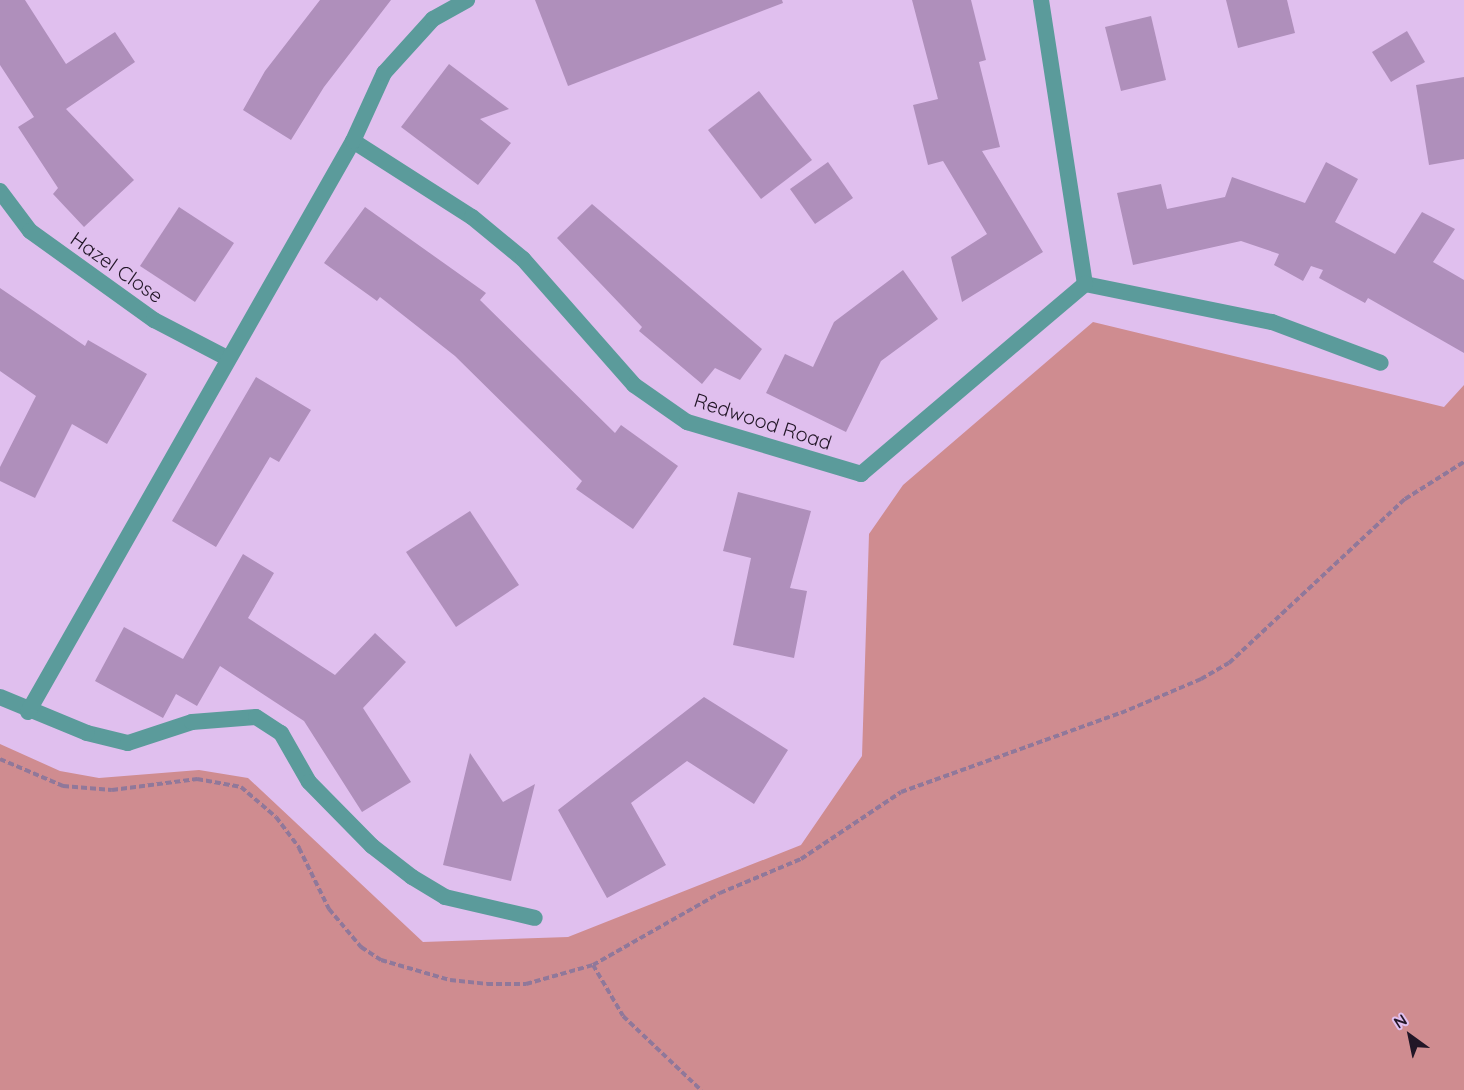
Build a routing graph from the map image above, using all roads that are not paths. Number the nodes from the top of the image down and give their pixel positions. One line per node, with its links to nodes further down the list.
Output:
1 (467, 0): 3 (street)
2 (1041, 0): 5 (street)
3 (353, 141): 5 (street, Redwood Road); 6 (street)
4 (0, 191): 6 (street, Hazel Close)
5 (1085, 284): 7 (street)
6 (227, 358): 9 (street)
7 (1381, 363)
8 (0, 697): 9 (street)
9 (28, 712): 10 (street)
10 (535, 918)

